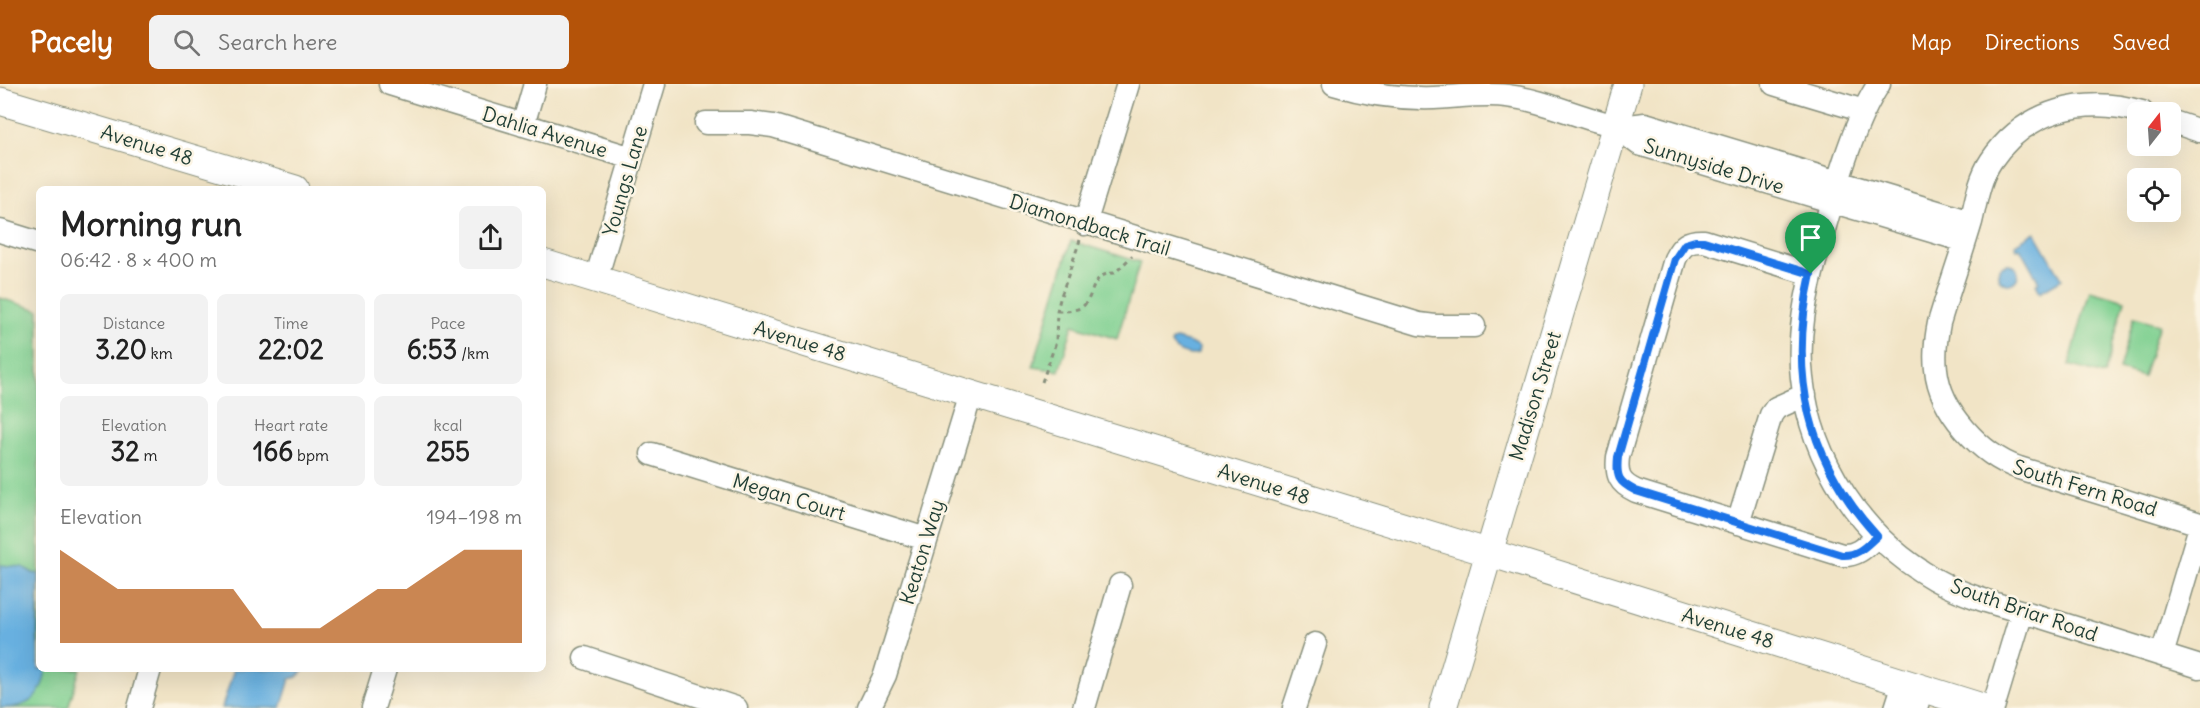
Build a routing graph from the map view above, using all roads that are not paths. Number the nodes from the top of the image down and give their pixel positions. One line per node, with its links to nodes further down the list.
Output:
1 (390, 84): 13 (street, Dahlia Avenue)
2 (535, 84): 13 (street)
3 (654, 84): 17 (street, Youngs Lane)
4 (1128, 84): 20 (street)
5 (1334, 84): 15 (street)
6 (1628, 84): 15 (main road, Madison Street)
7 (1774, 84): 11 (street)
8 (1879, 84): 11 (street, South Briar Road)
9 (0, 101): 18 (main road, Avenue 48)
10 (2127, 108): 22 (street, South Fern Road)
11 (1864, 111): 19 (street, South Briar Road)
12 (706, 123): 20 (street, Diamondback Trail)
13 (523, 125): 17 (street, Dahlia Avenue)
14 (2181, 125): 16 (street)
15 (1615, 126): 19 (street, Sunnyside Drive); 35 (main road, Madison Street)
16 (2200, 130)
17 (632, 158): 26 (street, Youngs Lane)
18 (285, 186)
19 (1836, 192): 22 (street, Sunnyside Drive); 25 (street, South Briar Road)
20 (1083, 230): 27 (street, Diamondback Trail)
21 (0, 231): 23 (street)
22 (1968, 231): 32 (street, South Fern Road)
23 (36, 242)
24 (546, 264): 26 (main road, Avenue 48)
25 (1811, 274): 29 (street, South Briar Road); 31 (street)
26 (596, 279): 28 (main road, Avenue 48)
27 (1474, 326)
28 (971, 394): 34 (street, Keaton Way); 35 (main road, Avenue 48)
29 (1804, 394): 31 (street); 33 (street, South Briar Road)
30 (652, 454): 34 (street, Megan Court)
31 (1737, 523): 33 (street)
32 (2200, 525): 39 (street)
33 (1877, 536): 37 (street, South Briar Road)
34 (926, 539): 48 (street, Keaton Way)
35 (1490, 553): 44 (main road, Avenue 48); 51 (main road, Madison Street)
36 (1120, 585): 49 (street)
37 (2022, 612): 39 (street, South Briar Road); 53 (street)
38 (1315, 644): 50 (street)
39 (2162, 655): 41 (street, South Briar Road)
40 (585, 658): 47 (street)
41 (2200, 667)
42 (149, 672): 45 (street)
43 (384, 672): 46 (street)
44 (1910, 697): 52 (main road, Avenue 48)
45 (139, 708)
46 (373, 708)
47 (736, 708)
48 (869, 708)
49 (1084, 708)
50 (1294, 708)
51 (1443, 708)
52 (1985, 708)
53 (1993, 708)

